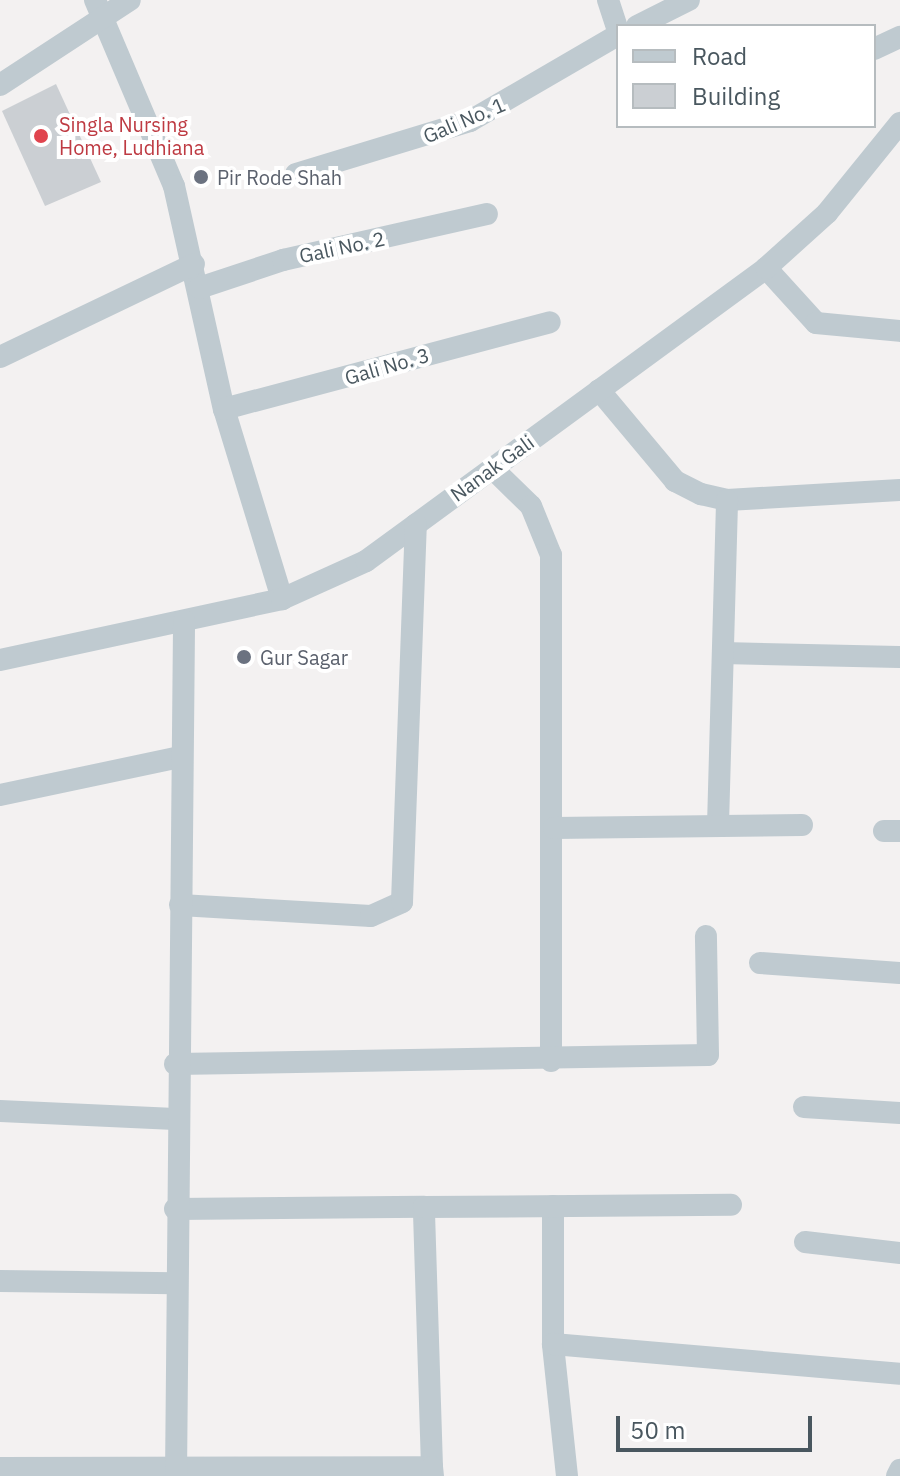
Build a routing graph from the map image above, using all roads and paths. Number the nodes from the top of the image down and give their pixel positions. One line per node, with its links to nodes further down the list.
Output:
1 (130, 0): 4 (street)
2 (608, 0): 6 (street)
3 (689, 0): 5 (street)
4 (98, 8): 10 (street); 14 (street)
5 (641, 24)
6 (616, 26)
7 (616, 34): 12 (street, Gali No. 1)
8 (900, 37): 9 (street)
9 (876, 48)
10 (0, 85)
11 (900, 123): 15 (street, Nanak Gali)
12 (296, 174)
13 (487, 214): 16 (street, Gali No. 2)
14 (194, 264): 16 (street); 19 (street)
15 (766, 268): 18 (street); 20 (street, Nanak Gali)
16 (199, 288): 21 (street)
17 (550, 322): 21 (street, Gali No. 3)
18 (900, 331)
19 (0, 357)
20 (599, 390): 22 (street, Nanak Gali); 24 (street)
21 (224, 409): 26 (street)
22 (492, 468): 25 (street, Nanak Gali); 35 (street)
23 (900, 490): 24 (street)
24 (727, 500): 28 (street)
25 (416, 524): 26 (street, Nanak Gali); 36 (street)
26 (282, 599): 27 (street, Nanak Gali)
27 (184, 621): 30 (street, Nanak Gali); 31 (street)
28 (723, 653): 29 (street); 33 (street)
29 (899, 657)
30 (0, 660)
31 (181, 757): 32 (street); 36 (street)
32 (0, 795)
33 (718, 825): 34 (street); 35 (street)
34 (802, 825)
35 (554, 828): 40 (street)
36 (180, 905): 41 (street)
37 (706, 936): 40 (street)
38 (760, 963): 39 (street)
39 (900, 973)
40 (551, 1061): 41 (street)
41 (175, 1064): 45 (street)
42 (804, 1107): 44 (street)
43 (0, 1111): 45 (street)
44 (900, 1113)
45 (175, 1119): 49 (street)
46 (731, 1205): 47 (street)
47 (553, 1206): 48 (street); 54 (street)
48 (424, 1207): 49 (street); 59 (street)
49 (175, 1209): 53 (street)
50 (805, 1242): 51 (street)
51 (900, 1253)
52 (0, 1281): 53 (street)
53 (175, 1283): 58 (street)
54 (553, 1344): 55 (street); 60 (street)
55 (900, 1374)
56 (0, 1468): 58 (street)
57 (900, 1470): 61 (street)
58 (175, 1472): 59 (street)
59 (432, 1472)
60 (567, 1476)
61 (897, 1476)

